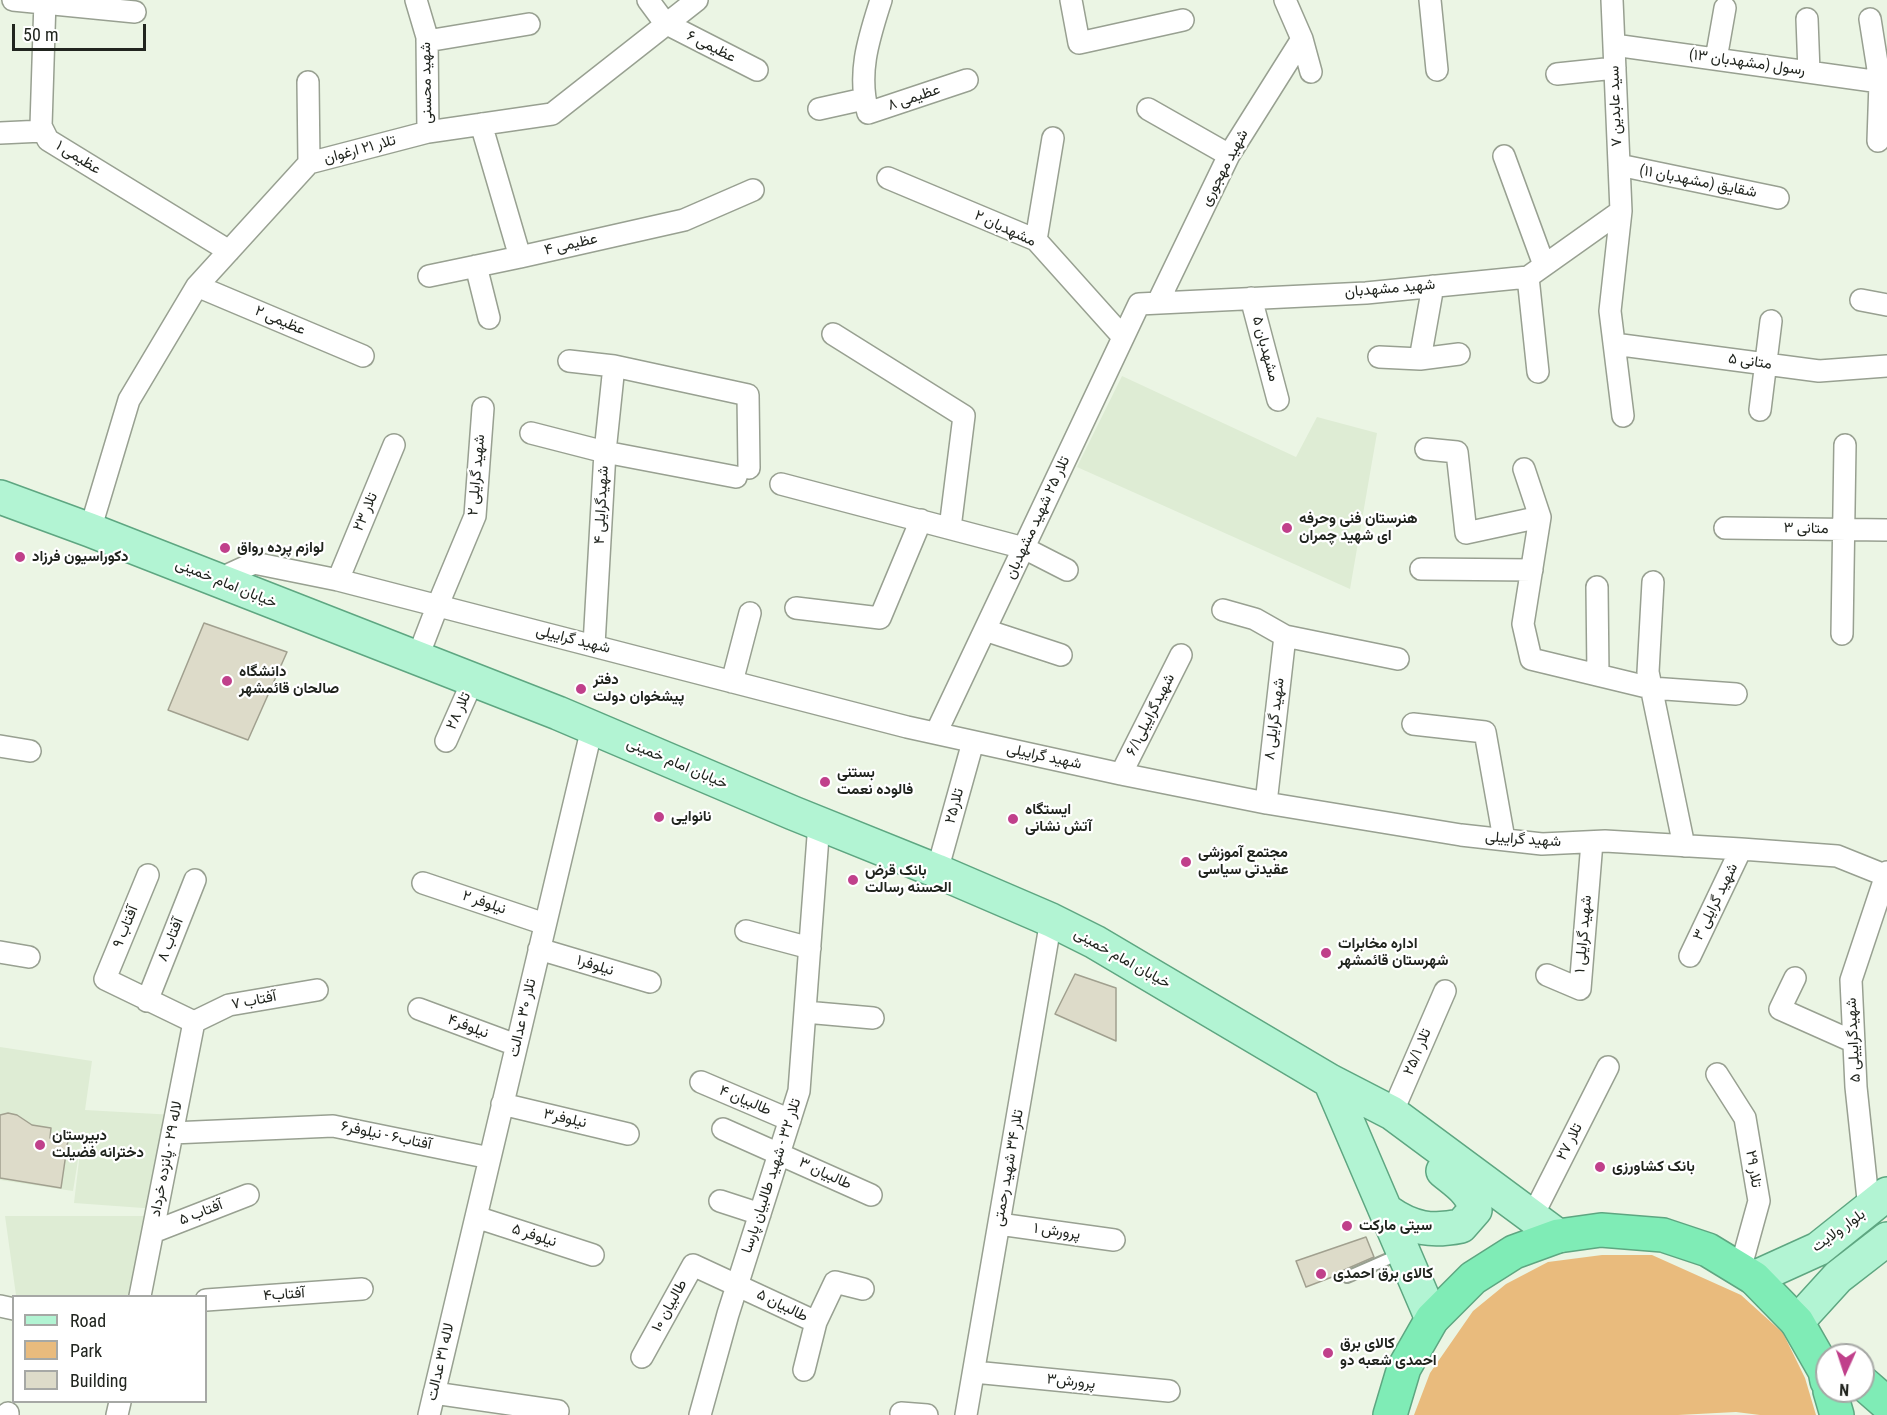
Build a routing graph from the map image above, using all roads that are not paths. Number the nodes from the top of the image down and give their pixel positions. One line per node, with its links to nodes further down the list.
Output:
1 (13, 0): 10 (street)
2 (416, 0): 19 (street, شهید محسنی)
3 (648, 0): 16 (street)
4 (697, 0): 16 (street, تلار ۲۱ ارغوان)
5 (881, 0): 33 (street, عظیمی ۸)
6 (1071, 0): 15 (street)
7 (1285, 0): 18 (street)
8 (1430, 0): 24 (street)
9 (1612, 0): 20 (street, سید عابدین ۷)
10 (45, 1): 12 (street); 35 (street, عظیمی ۱)
11 (1725, 8): 21 (street)
12 (135, 12)
13 (1807, 19): 26 (street)
14 (1870, 19): 30 (street)
15 (1183, 20)
16 (665, 23): 23 (street, عظیمی ۶); 34 (street, تلار ۲۱ ارغوان)
17 (529, 24): 19 (street)
18 (1302, 39): 25 (street); 40 (street, شهید مهجوری)
19 (427, 41): 36 (street, شهید محسنی)
20 (1614, 45): 21 (street, رسول (مشهدبان ۱۳)); 22 (street, سید عابدین ۷)
21 (1716, 59): 26 (street, رسول (مشهدبان ۱۳))
22 (1615, 68): 27 (street); 43 (street, سید عابدین ۷)
23 (757, 70)
24 (1437, 70)
25 (1311, 72)
26 (1809, 72): 30 (street, رسول (مشهدبان ۱۳))
27 (1557, 74)
28 (967, 80): 33 (street, عظیمی ۸)
29 (308, 82): 42 (street)
30 (1880, 82): 39 (street)
31 (819, 109): 33 (street)
32 (1148, 109): 40 (street)
33 (866, 113)
34 (481, 124): 36 (street, تلار ۲۱ ارغوان); 50 (street)
35 (43, 131): 37 (street); 49 (street, عظیمی ۱)
36 (428, 132): 42 (street, تلار ۲۱ ارغوان)
37 (0, 133)
38 (1053, 138): 48 (street)
39 (1878, 141)
40 (1229, 154): 58 (street, شهید مهجوری)
41 (1504, 156): 52 (street)
42 (309, 163): 49 (street, تلار ۲۱ ارغوان)
43 (1619, 165): 46 (street, شقایق (مشهدبان ۱۱)); 47 (street, سید عابدین ۷)
44 (888, 178): 48 (street, مشهدبان ۲)
45 (753, 190): 50 (street, عظیمی ۴)
46 (1778, 198)
47 (1621, 211): 52 (street, شهید مشهدبان); 64 (street, سید عابدین ۷)
48 (1036, 240): 63 (street, مشهدبان ۲)
49 (229, 251): 54 (street, تلار ۲۱ ارغوان)
50 (520, 257): 51 (street, عظیمی ۴)
51 (476, 266): 53 (street, عظیمی ۴); 60 (street)
52 (1536, 271): 55 (street, شهید مشهدبان); 73 (street)
53 (429, 276)
54 (197, 286): 66 (street, عظیمی ۲); 91 (street, تلار ۲۱ ارغوان)
55 (1433, 286): 56 (street, شهید مشهدبان); 68 (street)
56 (1251, 298): 58 (street, شهید مشهدبان); 74 (street, مشهدبان ۵)
57 (1862, 300): 59 (street)
58 (1149, 303): 63 (street, تلار ۲۵ شهید مشهدبان)
59 (1887, 305)
60 (489, 318)
61 (1771, 321): 70 (street)
62 (833, 334): 88 (street)
63 (1123, 338): 93 (street, تلار ۲۵ شهید مشهدبان)
64 (1614, 344): 70 (street, متانی ۵); 77 (street, سید عابدین ۷)
65 (1459, 354): 68 (street)
66 (363, 356)
67 (1379, 357): 68 (street)
68 (1420, 359)
69 (569, 361): 71 (street)
70 (1765, 364): 72 (street, متانی ۵); 76 (street)
71 (614, 366): 82 (street, شهیدگرایلی ۴); 82 (street)
72 (1887, 366)
73 (1538, 372)
74 (1278, 400)
75 (483, 408): 101 (street, شهید گرایلی ۲)
76 (1760, 410)
77 (1623, 416)
78 (531, 434): 82 (street)
79 (394, 445): 98 (street, تلار ۲۳)
80 (1845, 445): 90 (street)
81 (1426, 449): 86 (street)
82 (605, 452): 108 (street, شهیدگرایلی ۴)
83 (1524, 469): 86 (street)
84 (782, 484): 87 (street)
85 (0, 497): 91 (main road, خیابان امام خمینی)
86 (1540, 517): 96 (street)
87 (921, 520): 88 (street); 102 (street)
88 (950, 528): 93 (street)
89 (1725, 528): 90 (street, متانی ۳)
90 (1844, 529): 92 (street, متانی ۳); 106 (street)
91 (90, 530): 97 (main road, خیابان امام خمینی)
92 (1887, 530)
93 (1023, 548): 95 (street); 105 (street, تلار ۲۵ شهید مشهدبان)
94 (1421, 569): 96 (street)
95 (1068, 570)
96 (1532, 570): 113 (street)
97 (217, 580): 98 (street, شهید گراییلی); 111 (main road, خیابان امام خمینی)
98 (338, 580): 101 (street, شهید گراییلی)
99 (1653, 582): 116 (street)
100 (1597, 587): 113 (street)
101 (437, 607): 108 (street, شهید گراییلی); 111 (street, شهید گرایلی ۲)
102 (796, 608)
103 (1223, 610): 107 (street)
104 (750, 613): 115 (street)
105 (985, 630): 109 (street); 120 (street, تلار ۲۵ شهید مشهدبان)
106 (1842, 634)
107 (1285, 636): 112 (street); 126 (street, شهید گرایلی ۸)
108 (594, 645): 115 (street, شهید گراییلی)
109 (1061, 655)
110 (1181, 655): 125 (street, شهیدگراییلی۶/۱)
111 (417, 659): 114 (main road, خیابان امام خمینی)
112 (1398, 659)
113 (1598, 675): 116 (street)
114 (473, 680): 119 (main road, خیابان امام خمینی); 121 (street, تلار ۲۸)
115 (732, 682): 120 (street, شهید گراییلی)
116 (1651, 688): 117 (street); 130 (street)
117 (1736, 694)
118 (1413, 724): 128 (street)
119 (592, 728): 127 (main road, خیابان امام خمینی); 138 (street, تلار ۳۰ عدالت)
120 (936, 733): 122 (street, شهید گراییلی)
121 (446, 741)
122 (973, 742): 125 (street, شهید گراییلی); 132 (street, تلار۲۵)
123 (0, 746): 124 (street)
124 (30, 751)
125 (1121, 774): 126 (street, شهید گراییلی)
126 (1266, 802): 128 (street, شهید گراییلی)
127 (819, 824): 132 (main road, خیابان امام خمینی); 140 (street, تلار ۳۲ - شهید طالبیان پارسا)
128 (1504, 839): 129 (street, شهید گراییلی)
129 (1592, 842): 130 (street, شهید گراییلی); 145 (street, شهید گرایلی ۱)
130 (1684, 846): 131 (street, شهید گراییلی)
131 (1742, 849): 133 (street, شهید گراییلی); 143 (street, شهید گرایلی ۳)
132 (938, 871): 137 (main road, خیابان امام خمینی)
133 (1887, 874): 155 (street, شهیدگراییلی ۵)
134 (148, 875): 150 (street, آفتاب ۹)
135 (195, 880): 150 (street, آفتاب ۸)
136 (423, 883): 138 (street, نیلوفر ۲)
137 (1051, 920): 159 (main road, خیابان امام خمینی); 176 (street, تلار ۳۴ شهید رحمتی)
138 (545, 924): 141 (street, تلار ۳۰ عدالت)
139 (746, 932): 140 (street)
140 (810, 948): 152 (street, تلار ۳۲ - شهید طالبیان پارسا)
141 (539, 949): 147 (street, نیلوفر۱); 156 (street, تلار ۳۰ عدالت)
142 (0, 952): 144 (street)
143 (1690, 956)
144 (29, 957)
145 (1546, 975)
146 (1795, 978): 155 (street)
147 (650, 982)
148 (317, 990): 154 (street, آفتاب ۷)
149 (1445, 991): 162 (street, تلار ۲۵/۱)
150 (147, 1000): 154 (street)
151 (419, 1009): 156 (street, نیلوفر۴)
152 (805, 1012): 153 (street); 163 (street, تلار ۳۲ - شهید طالبیان پارسا)
153 (873, 1018)
154 (194, 1022): 165 (street, لاله ۲۹ - پانزده خرداد)
155 (1854, 1042): 172 (street, شهیدگراییلی ۵)
156 (516, 1045): 161 (street, تلار ۳۰ عدالت)
157 (1608, 1067): 177 (street, تلار ۲۷)
158 (1717, 1074): 183 (street, تلار ۲۹)
159 (1330, 1081): 162 (main road, خیابان امام خمینی); 173 (main road)
160 (701, 1082): 163 (street, طالبیان ۴)
161 (502, 1104): 166 (street, نیلوفر۳); 168 (street, تلار ۳۰ عدالت)
162 (1394, 1115): 173 (main road); 177 (main road, خیابان امام خمینی)
163 (790, 1120): 167 (street, تلار ۳۲ - شهید طالبیان پارسا)
164 (723, 1129): 167 (street, طالبیان ۳)
165 (172, 1133): 168 (street, آفتاب۶ - نیلوفر۶); 178 (street, لاله ۲۹ - پانزده خرداد)
166 (627, 1134)
167 (779, 1153): 170 (street, طالبیان ۳); 174 (street, تلار ۳۲ - شهید طالبیان پارسا)
168 (490, 1158): 175 (street, تلار ۳۰ عدالت)
169 (248, 1195): 178 (street, آفتاب ۵)
170 (871, 1196)
171 (720, 1201): 174 (street)
172 (1878, 1202): 183 (main road, بلوار ولایت)
173 (1388, 1212): 181 (main road)
174 (760, 1214): 185 (street, تلار ۳۲ - شهید طالبیان پارسا)
175 (476, 1217): 182 (street, نیلوفر ۵); 190 (street, تلار ۳۰ عدالت)
176 (999, 1224): 180 (street, پرورش ۱); 198 (street, تلار ۳۴ شهید رحمتی)
177 (1545, 1227): 183 (highway); 191 (highway)
178 (153, 1232): 188 (street, لاله ۲۹ - پانزده خرداد)
179 (1887, 1239): 193 (main road)
180 (1114, 1240)
181 (1402, 1253): 184 (lane); 191 (main road)
182 (593, 1255)
183 (1747, 1274): 193 (highway)
184 (1347, 1277)
185 (737, 1284): 192 (street, طالبیان ۵); 196 (street, طالبیان ۱۰); 206 (street, تلار ۳۲ - شهید طالبیان پارسا)
186 (362, 1289): 189 (street, آفتاب۴)
187 (863, 1289): 192 (street)
188 (140, 1295)
189 (207, 1300)
190 (454, 1309): 200 (street, لاله ۳۱ عدالت)
191 (1432, 1319): 209 (highway)
192 (816, 1322): 197 (street, طالبیان ۵)
193 (1800, 1327): 194 (highway); 195 (highway)
194 (1817, 1343)
195 (1815, 1354)
196 (642, 1357)
197 (804, 1370)
198 (974, 1372): 199 (street, پرورش۳); 208 (street, تلار ۳۴ شهید رحمتی)
199 (1169, 1391)
200 (434, 1393): 203 (street); 205 (street, لاله ۳۱ عدالت)
201 (1875, 1394): 202 (highway)
202 (1887, 1404)
203 (558, 1411)
204 (901, 1413): 207 (street)
205 (429, 1415)
206 (700, 1415)
207 (927, 1415)
208 (966, 1415)
209 (1390, 1415)

